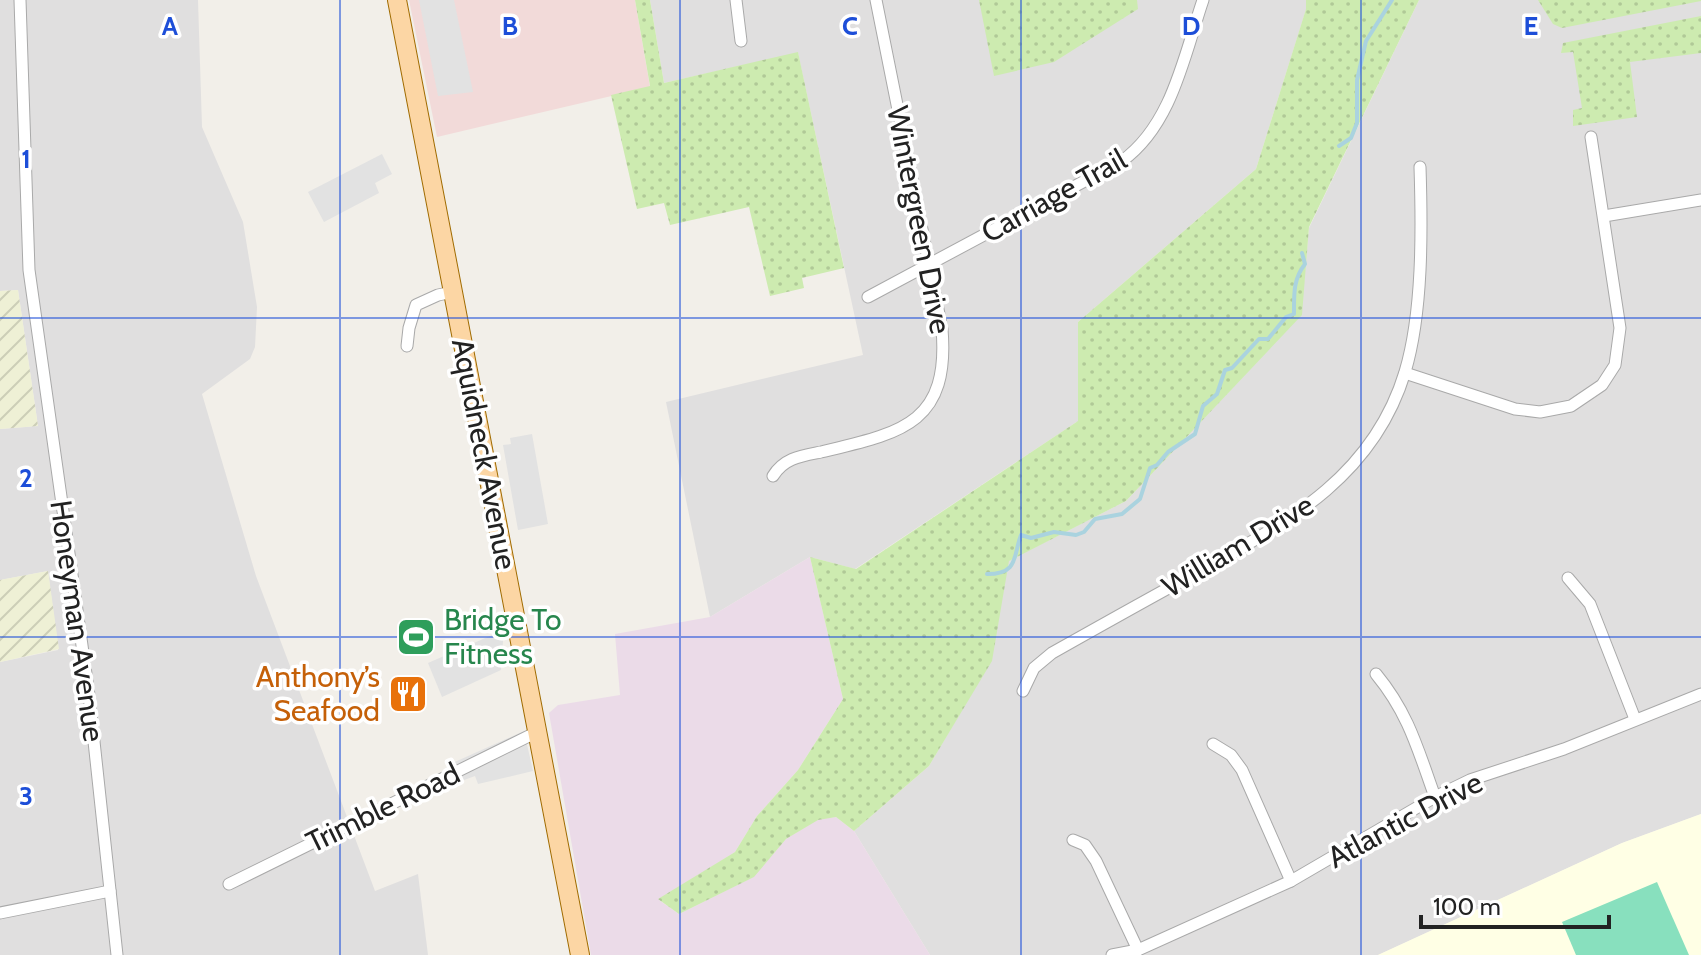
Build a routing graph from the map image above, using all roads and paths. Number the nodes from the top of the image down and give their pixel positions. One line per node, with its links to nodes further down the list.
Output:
1 (20, 0): 28 (street, Honeyman Avenue)
2 (397, 0): 12 (main road, Aquidneck Avenue)
3 (736, 0): 6 (street)
4 (876, 0): 11 (street, Wintergreen Drive)
5 (1203, 0): 11 (street, Carriage Trail)
6 (741, 41)
7 (1591, 137): 10 (street)
8 (1420, 167): 15 (street, William Drive)
9 (1701, 200): 10 (street)
10 (1604, 216): 15 (street)
11 (930, 263): 13 (street, Carriage Trail); 16 (street, Wintergreen Drive)
12 (453, 292): 14 (street); 22 (main road, Aquidneck Avenue)
13 (868, 297)
14 (407, 346)
15 (1405, 373): 19 (street, William Drive)
16 (773, 476)
17 (1568, 578): 21 (street)
18 (1376, 674): 24 (street)
19 (1023, 691)
20 (1701, 694): 21 (street, Atlantic Drive)
21 (1635, 719): 24 (street, Atlantic Drive)
22 (537, 732): 27 (street, Trimble Road); 32 (main road, Aquidneck Avenue)
23 (1213, 744): 26 (street)
24 (1435, 797): 26 (street, Atlantic Drive)
25 (1073, 840): 30 (street)
26 (1291, 881): 30 (street, Atlantic Drive)
27 (229, 884)
28 (110, 891): 29 (street); 31 (street, Honeyman Avenue)
29 (0, 913)
30 (1138, 950): 33 (street, Atlantic Drive)
31 (117, 955)
32 (580, 955)
33 (1112, 955)

